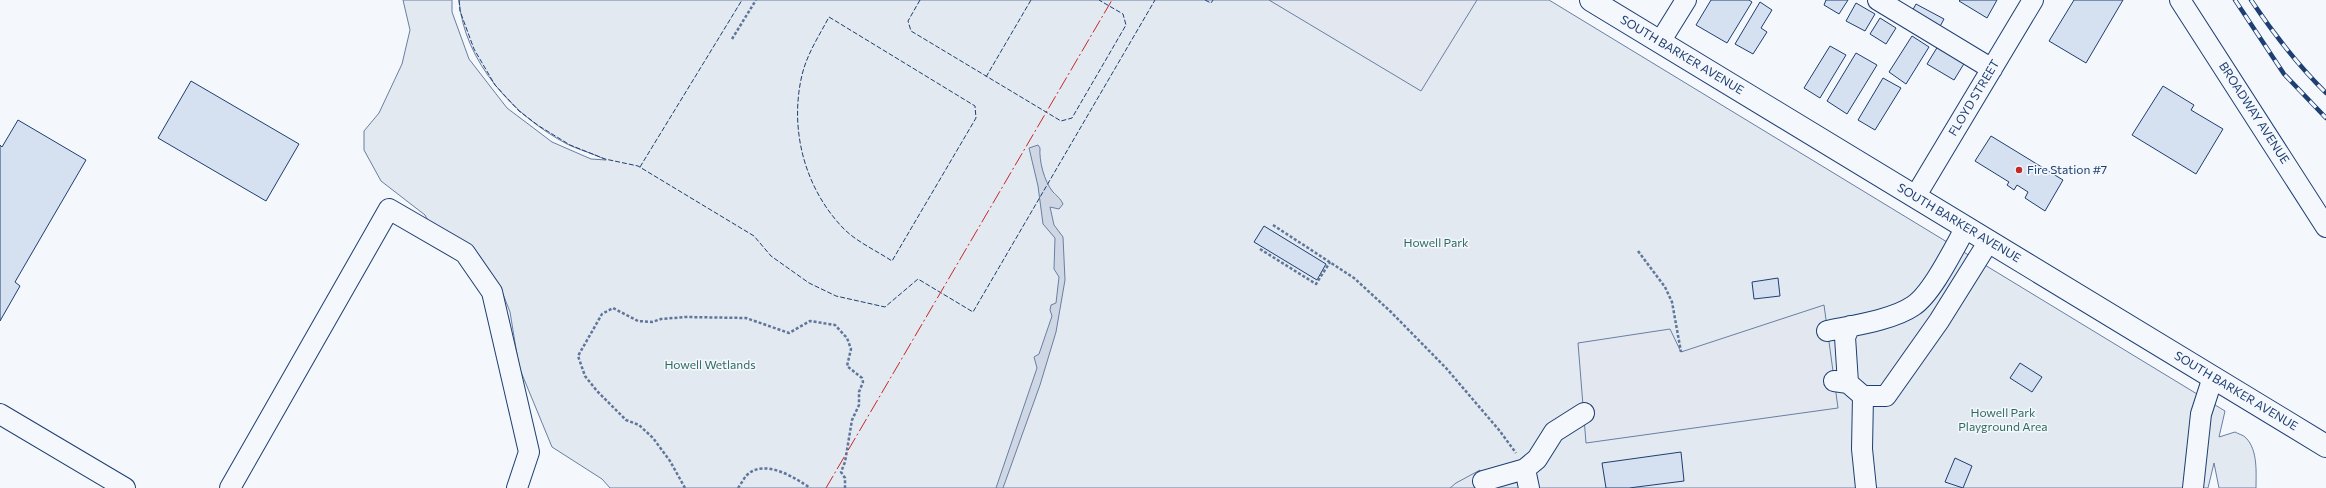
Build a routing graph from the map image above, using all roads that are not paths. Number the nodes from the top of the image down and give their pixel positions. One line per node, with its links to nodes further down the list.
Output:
1 (1591, 0): 6 (main road, SOUTH BARKER AVENUE)
2 (1686, 0): 6 (street)
3 (1878, 0): 7 (street)
4 (2033, 0): 7 (street, FLOYD STREET)
5 (2180, 0): 10 (street, BROADWAY AVENUE)
6 (1660, 42): 8 (main road, SOUTH BARKER AVENUE)
7 (1992, 69): 8 (street, FLOYD STREET)
8 (1915, 197): 9 (main road, SOUTH BARKER AVENUE)
9 (1966, 227): 11 (main road, SOUTH BARKER AVENUE); 12 (street)
10 (2326, 227)
11 (1989, 241): 14 (main road, SOUTH BARKER AVENUE); 15 (street)
12 (1850, 326): 13 (street); 15 (street)
13 (1828, 330)
14 (2213, 377): 18 (main road, SOUTH BARKER AVENUE); 25 (street)
15 (1848, 387): 24 (street)
16 (1584, 413): 19 (street)
17 (0, 414): 21 (street)
18 (2326, 446)
19 (1527, 478): 20 (street)
20 (1483, 481)
21 (125, 488)
22 (230, 488): 23 (street)
23 (518, 488)
24 (1866, 488)
25 (2193, 488)

